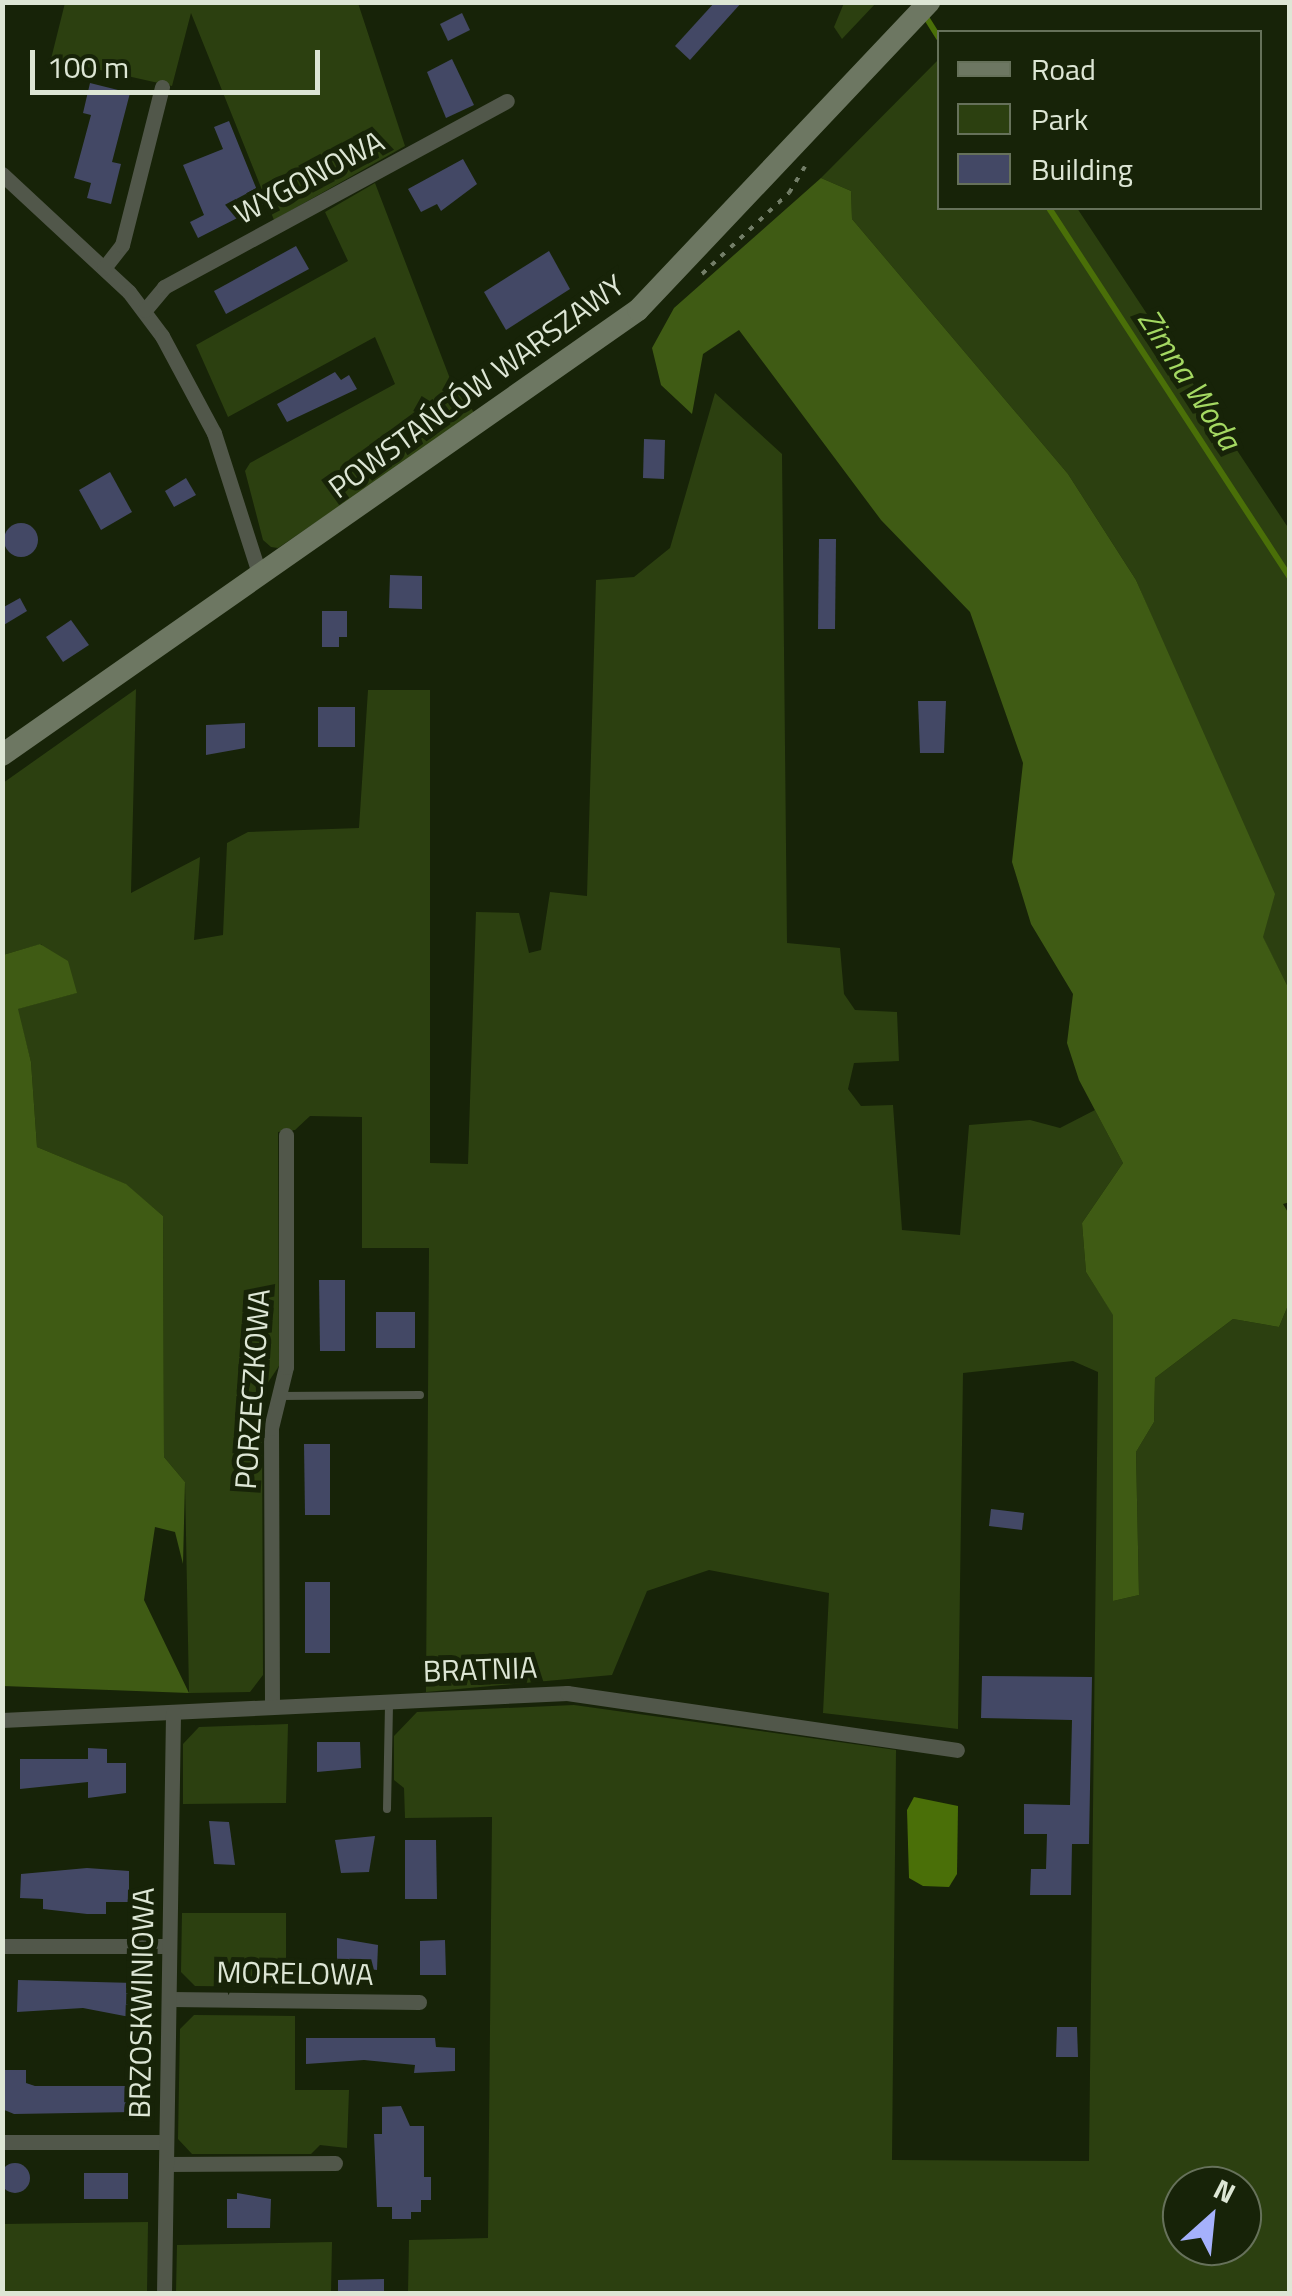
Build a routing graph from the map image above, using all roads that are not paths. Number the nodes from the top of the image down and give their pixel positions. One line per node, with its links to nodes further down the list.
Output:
1 (929, 2): 7 (street, POWSTAŃCÓW WARSZAWY)
2 (162, 88): 5 (street)
3 (507, 102): 6 (street, WYGONOWA)
4 (2, 174): 5 (street)
5 (104, 268): 6 (street)
6 (145, 310): 7 (street)
7 (260, 576): 8 (street, POWSTAŃCÓW WARSZAWY)
8 (2, 755)
9 (286, 1134): 11 (street, PORZECZKOWA)
10 (420, 1395): 11 (lane)
11 (279, 1396): 13 (street, PORZECZKOWA)
12 (389, 1701): 13 (street, BRATNIA); 16 (street, BRATNIA); 17 (lane)
13 (272, 1706): 14 (street, BRATNIA)
14 (173, 1713): 15 (street, BRATNIA); 19 (street, BRZOSKWINIOWA)
15 (2, 1720)
16 (957, 1750)
17 (387, 1808)
18 (2, 1946): 19 (street)
19 (169, 1946): 20 (street, BRZOSKWINIOWA)
20 (170, 1999): 21 (street, MORELOWA); 23 (street, BRZOSKWINIOWA)
21 (419, 2002)
22 (2, 2142): 23 (street)
23 (166, 2142): 25 (street, BRZOSKWINIOWA)
24 (335, 2163): 25 (street)
25 (166, 2164): 26 (street, BRZOSKWINIOWA)
26 (164, 2294)

